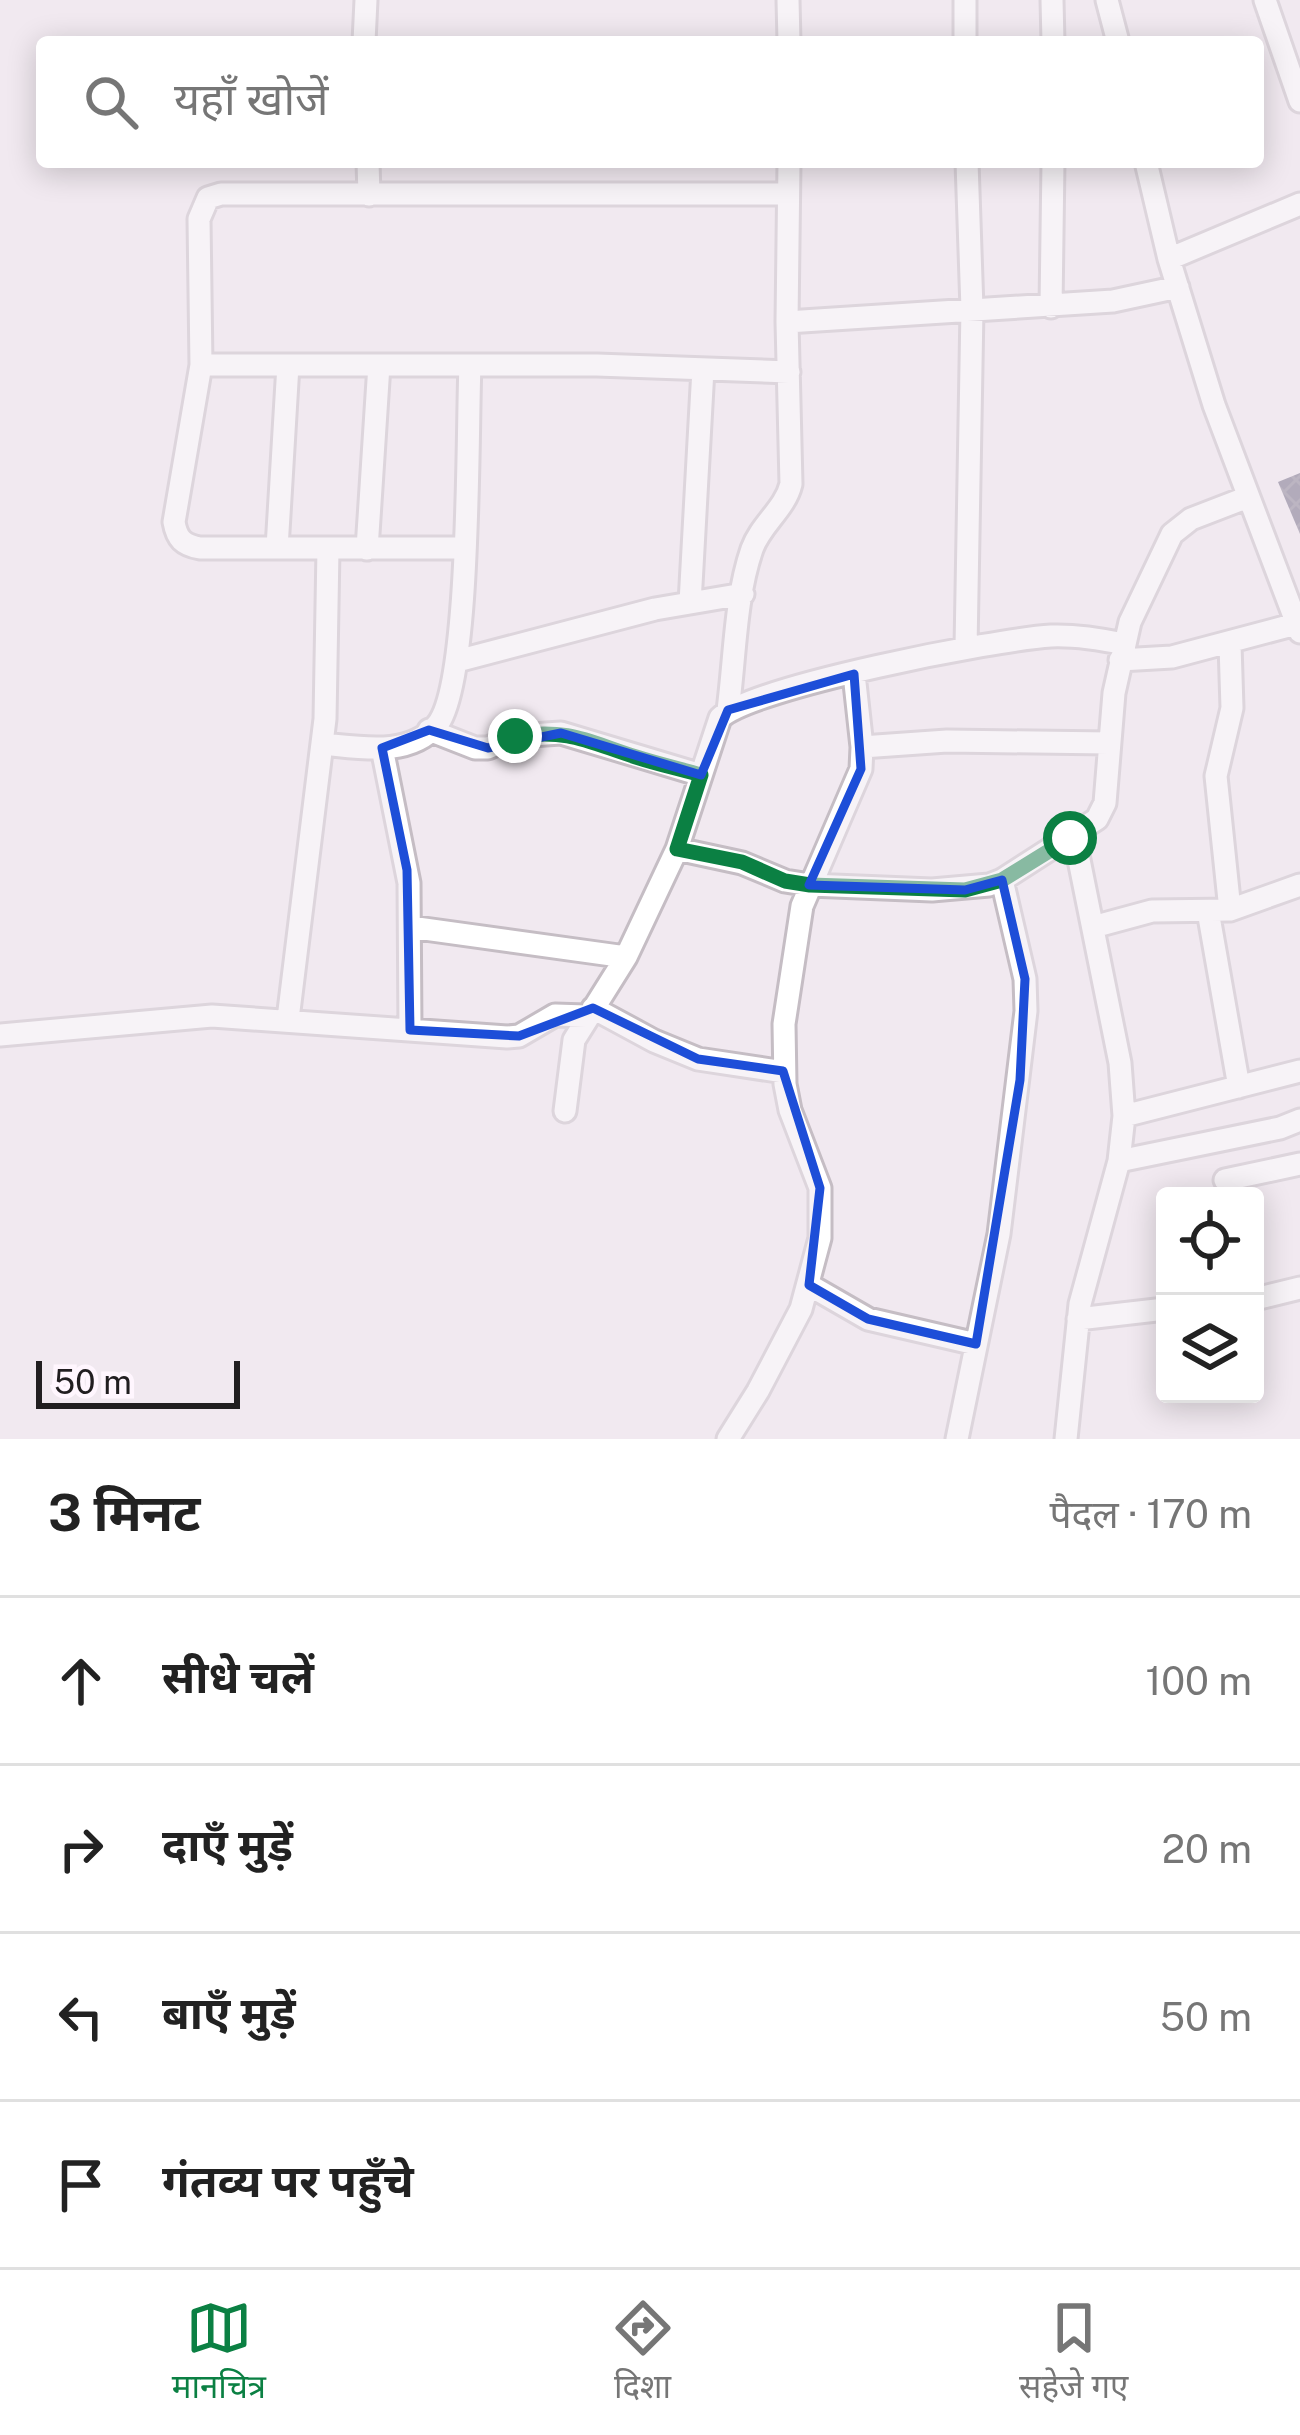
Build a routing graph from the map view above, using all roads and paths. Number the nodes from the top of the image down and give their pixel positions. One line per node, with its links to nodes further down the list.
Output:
1 (366, 0): 7 (street)
2 (788, 0): 8 (street)
3 (965, 0): 9 (street)
4 (1052, 0): 10 (street)
5 (1107, 0): 11 (street)
6 (1265, 0): 12 (street)
7 (364, 36)
8 (789, 36)
9 (965, 36)
10 (1053, 36)
11 (1116, 36)
12 (1299, 96)
13 (368, 168): 19 (street)
14 (790, 168): 18 (street)
15 (967, 168): 24 (street)
16 (1053, 168): 23 (street)
17 (1147, 168): 21 (street)
18 (788, 194): 19 (street); 25 (street)
19 (369, 195): 26 (street)
20 (1300, 204): 21 (street)
21 (1169, 259): 22 (street)
22 (1178, 286): 23 (street); 32 (street)
23 (1051, 307): 24 (street)
24 (972, 309): 25 (street); 41 (street)
25 (787, 322): 31 (street)
26 (201, 365): 27 (street); 33 (street)
27 (288, 365): 28 (street); 33 (street)
28 (379, 365): 29 (street); 36 (street)
29 (470, 365): 30 (street); 34 (street)
30 (703, 369): 31 (street); 38 (street)
31 (789, 372): 37 (street)
32 (1249, 497): 39 (street); 42 (street)
33 (277, 548): 35 (street)
34 (463, 548): 36 (street); 43 (street)
35 (328, 549): 36 (street); 48 (street)
36 (367, 549)
37 (743, 594): 38 (street); 45 (street)
38 (690, 604): 43 (street)
39 (1298, 628): 40 (street)
40 (1230, 644): 42 (street); 57 (street)
41 (966, 649): 42 (street); 44 (street)
42 (1122, 652): 47 (street)
43 (457, 661): 46 (street)
44 (854, 674): 45 (street); 49 (street)
45 (728, 710): 51 (street)
46 (429, 730): 50 (street); 51 (street)
47 (1108, 743): 49 (street); 52 (street)
48 (322, 744): 50 (street); 62 (street)
49 (862, 747): 56 (street)
50 (382, 748): 58 (street)
51 (701, 775): 53 (street)
52 (1074, 835): 54 (street); 59 (street)
53 (677, 849): 56 (street); 60 (street)
54 (1002, 880): 56 (street); 79 (street)
55 (1300, 884): 57 (street)
56 (810, 885): 66 (street)
57 (1219, 910): 59 (street); 67 (street)
58 (410, 926): 60 (street); 63 (street)
59 (1093, 927): 69 (street)
60 (626, 956): 61 (street)
61 (590, 1012): 63 (street); 66 (street); 68 (street)
62 (288, 1018): 63 (street); 64 (street)
63 (410, 1030)
64 (0, 1035)
65 (1300, 1071): 67 (street)
66 (784, 1072): 74 (street)
67 (1239, 1087): 69 (street)
68 (565, 1112)
69 (1124, 1116): 71 (street)
70 (1300, 1120): 71 (street)
71 (1120, 1161): 78 (street)
72 (1300, 1165): 73 (street)
73 (1225, 1180)
74 (809, 1285): 79 (street); 80 (street)
75 (1300, 1288): 76 (street)
76 (1264, 1297)
77 (1156, 1310): 78 (street)
78 (1078, 1319): 82 (street)
79 (976, 1345): 81 (street)
80 (728, 1439)
81 (957, 1439)
82 (1066, 1439)

